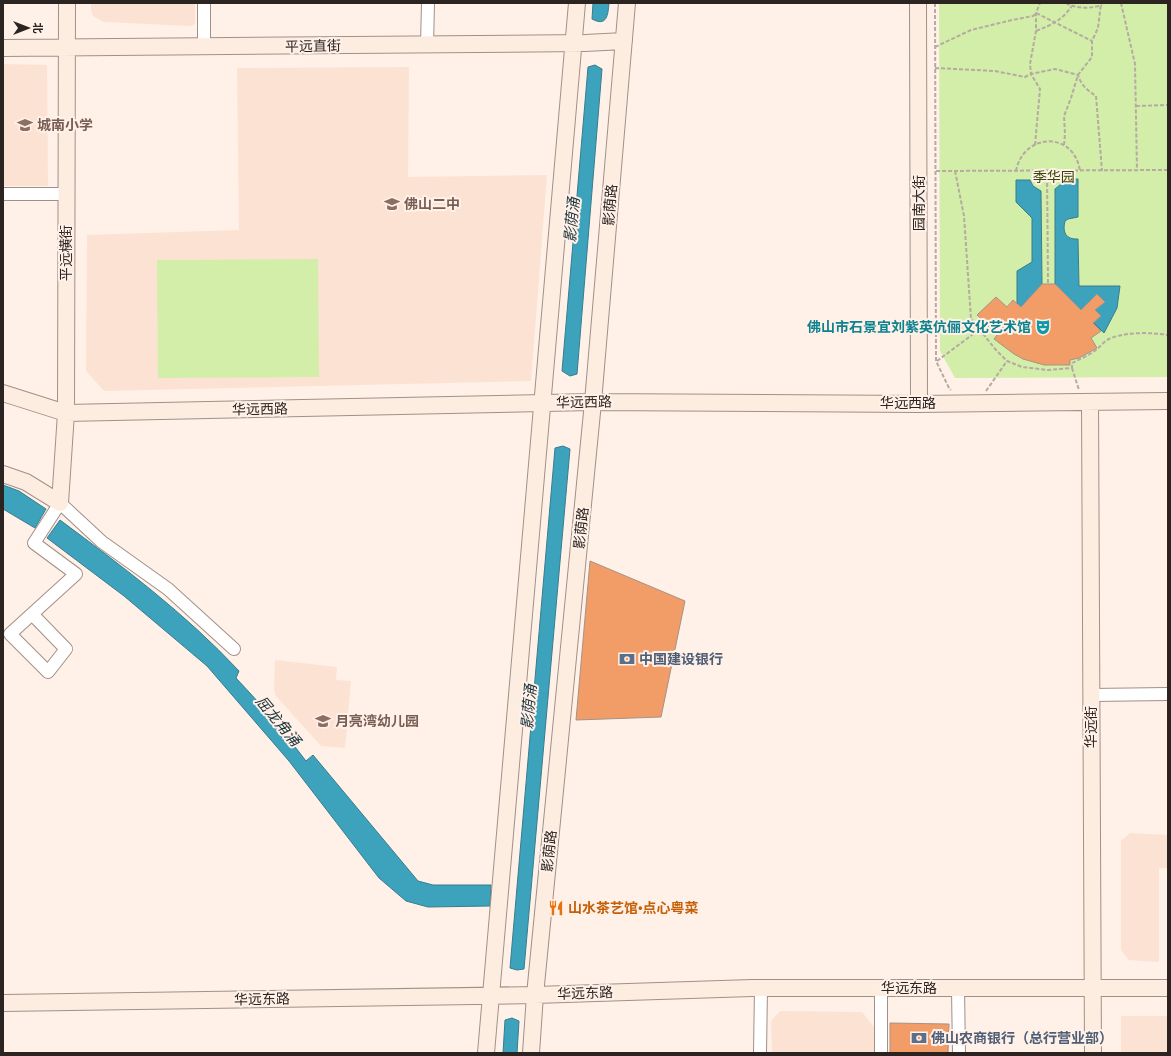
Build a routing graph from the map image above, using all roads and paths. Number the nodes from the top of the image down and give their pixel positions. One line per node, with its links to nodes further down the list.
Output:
1 (67, 3): 23 (street, 平远横街)
2 (204, 3): 20 (street)
3 (428, 3): 19 (street)
4 (577, 3): 18 (street)
5 (627, 3): 16 (street, 影荫路)
6 (918, 3): 54 (street, 园南大街)
7 (935, 3): 21 (path)
8 (1040, 3): 13 (path)
9 (1066, 3): 12 (path)
10 (1121, 3): 28 (path)
11 (1102, 4): 12 (path); 17 (path)
12 (1072, 6): 14 (path)
13 (1036, 13): 14 (path); 15 (path); 21 (path)
14 (1057, 23): 15 (path); 17 (path)
15 (1036, 31): 25 (path)
16 (619, 41): 18 (street, 平远直街); 52 (street, 影荫路)
17 (1092, 41): 26 (path)
18 (579, 43): 19 (street, 平远直街); 53 (street)
19 (427, 45): 20 (street, 平远直街)
20 (204, 47): 23 (street, 平远直街)
21 (935, 47): 24 (path)
22 (3, 48): 23 (street, 平远直街)
23 (67, 48): 40 (street, 平远横街)
24 (935, 68): 25 (path); 32 (path)
25 (1031, 74): 26 (path); 29 (path)
26 (1078, 75): 30 (path); 37 (path)
27 (1168, 105): 28 (path)
28 (1136, 106): 38 (path)
29 (1035, 144): 30 (path); 34 (path)
30 (1064, 144): 36 (path)
31 (1168, 170): 38 (path)
32 (936, 171): 33 (path); 44 (path)
33 (955, 171): 34 (path); 42 (path)
34 (1016, 171): 35 (path)
35 (1047, 171): 36 (path); 41 (path)
36 (1080, 171): 37 (path)
37 (1102, 171): 38 (path)
38 (1137, 171)
39 (3, 194): 40 (street)
40 (66, 194): 55 (street, 平远横街)
41 (1048, 284)
42 (980, 329): 44 (path); 45 (path)
43 (1168, 334): 46 (path)
44 (936, 361): 47 (path)
45 (1008, 361): 46 (path); 49 (path)
46 (1072, 368): 50 (path)
47 (949, 388)
48 (3, 393): 55 (street, 华远西路)
49 (982, 396)
50 (1085, 398): 51 (street, 华远西路); 54 (street, 华远西路); 61 (street, 华远街)
51 (1168, 401)
52 (593, 402): 53 (street, 华远西路); 54 (street, 华远西路); 68 (street, 影荫路)
53 (542, 403): 55 (street, 华远西路); 67 (street)
54 (920, 404)
55 (66, 413): 57 (street, 平远横街)
56 (3, 474): 57 (street)
57 (60, 503): 58 (street); 59 (street)
58 (32, 614): 58 (street)
59 (234, 649)
60 (1168, 694): 61 (street)
61 (1091, 696): 66 (street, 华远街)
62 (761, 988): 63 (street, 华远东路); 68 (street, 华远东路); 72 (street)
63 (881, 988): 65 (street, 华远东路); 73 (street)
64 (1168, 988): 66 (street, 华远东路)
65 (958, 989): 66 (street, 华远东路); 74 (street)
66 (1092, 989): 75 (street, 华远街)
67 (490, 995): 68 (street, 华远东路); 69 (street, 华远东路); 70 (street)
68 (535, 995): 71 (street, 影荫路)
69 (3, 1003)
70 (486, 1053)
71 (531, 1053)
72 (760, 1053)
73 (881, 1053)
74 (959, 1053)
75 (1093, 1053)

